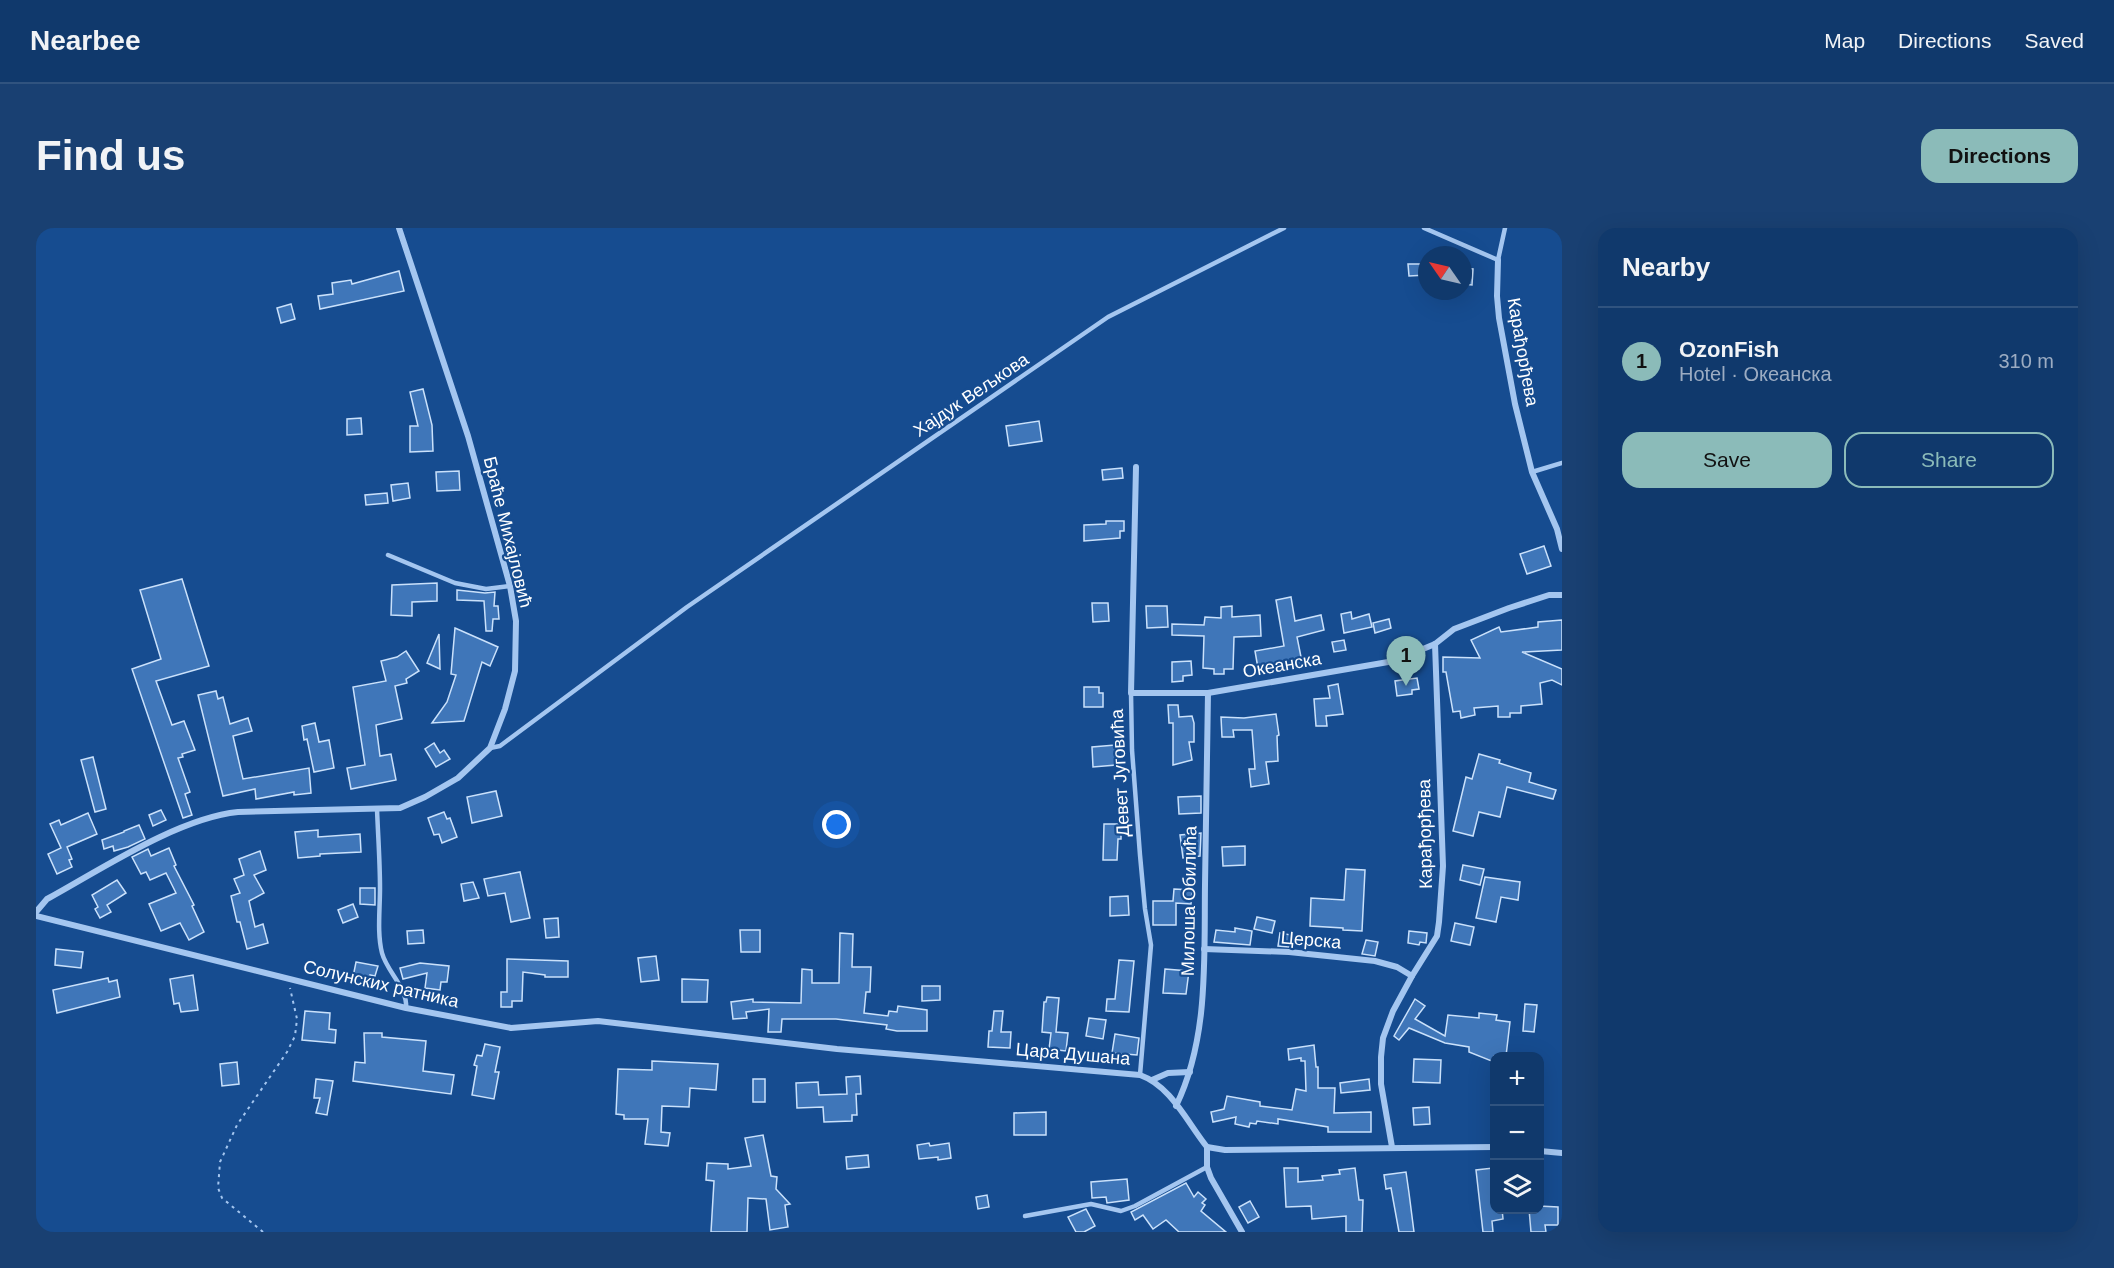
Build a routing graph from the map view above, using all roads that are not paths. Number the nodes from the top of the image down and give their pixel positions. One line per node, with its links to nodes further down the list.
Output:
1 (399, 228): 11 (street, Браће Михајловић)
2 (1284, 228): 16 (lane, Хајдук Вељкова)
3 (1424, 228): 5 (lane)
4 (1505, 228): 5 (lane)
5 (1498, 260): 8 (street, Карађорђева)
6 (1562, 463): 8 (lane)
7 (1136, 467): 14 (street, Девет Југовића)
8 (1532, 472): 9 (street, Карађорђева)
9 (1562, 549)
10 (388, 555): 11 (lane)
11 (510, 586): 16 (street, Браће Михајловић)
12 (1562, 595): 13 (street)
13 (1435, 644): 15 (street, Океанска); 20 (street, Карађорђева)
14 (1131, 693): 15 (street, Океанска); 24 (lane, Девет Југовића)
15 (1208, 693): 19 (street, Милоша Обилића)
16 (490, 748): 17 (street, Браће Михајловић)
17 (377, 809): 18 (street, Браће Михајловић); 21 (lane)
18 (36, 914): 21 (street, Солунских ратника)
19 (1204, 949): 20 (street, Церска); 23 (street, Милоша Обилића)
20 (1412, 976): 28 (street, Карађорђева)
21 (406, 1008): 22 (street, Солунских ратника)
22 (725, 1036): 24 (street, Цара Душана)
23 (1190, 1072): 25 (street); 26 (street, Милоша Обилића)
24 (1140, 1075): 25 (street, Цара Душана)
25 (1152, 1080): 26 (street, Цара Душана)
26 (1176, 1106): 27 (street, Цара Душана)
27 (1207, 1146): 28 (street); 32 (street)
28 (1392, 1147): 29 (street)
29 (1490, 1147)
30 (1544, 1151): 31 (street)
31 (1562, 1153)
32 (1207, 1167): 33 (lane); 34 (street)
33 (1025, 1216)
34 (1242, 1232)

